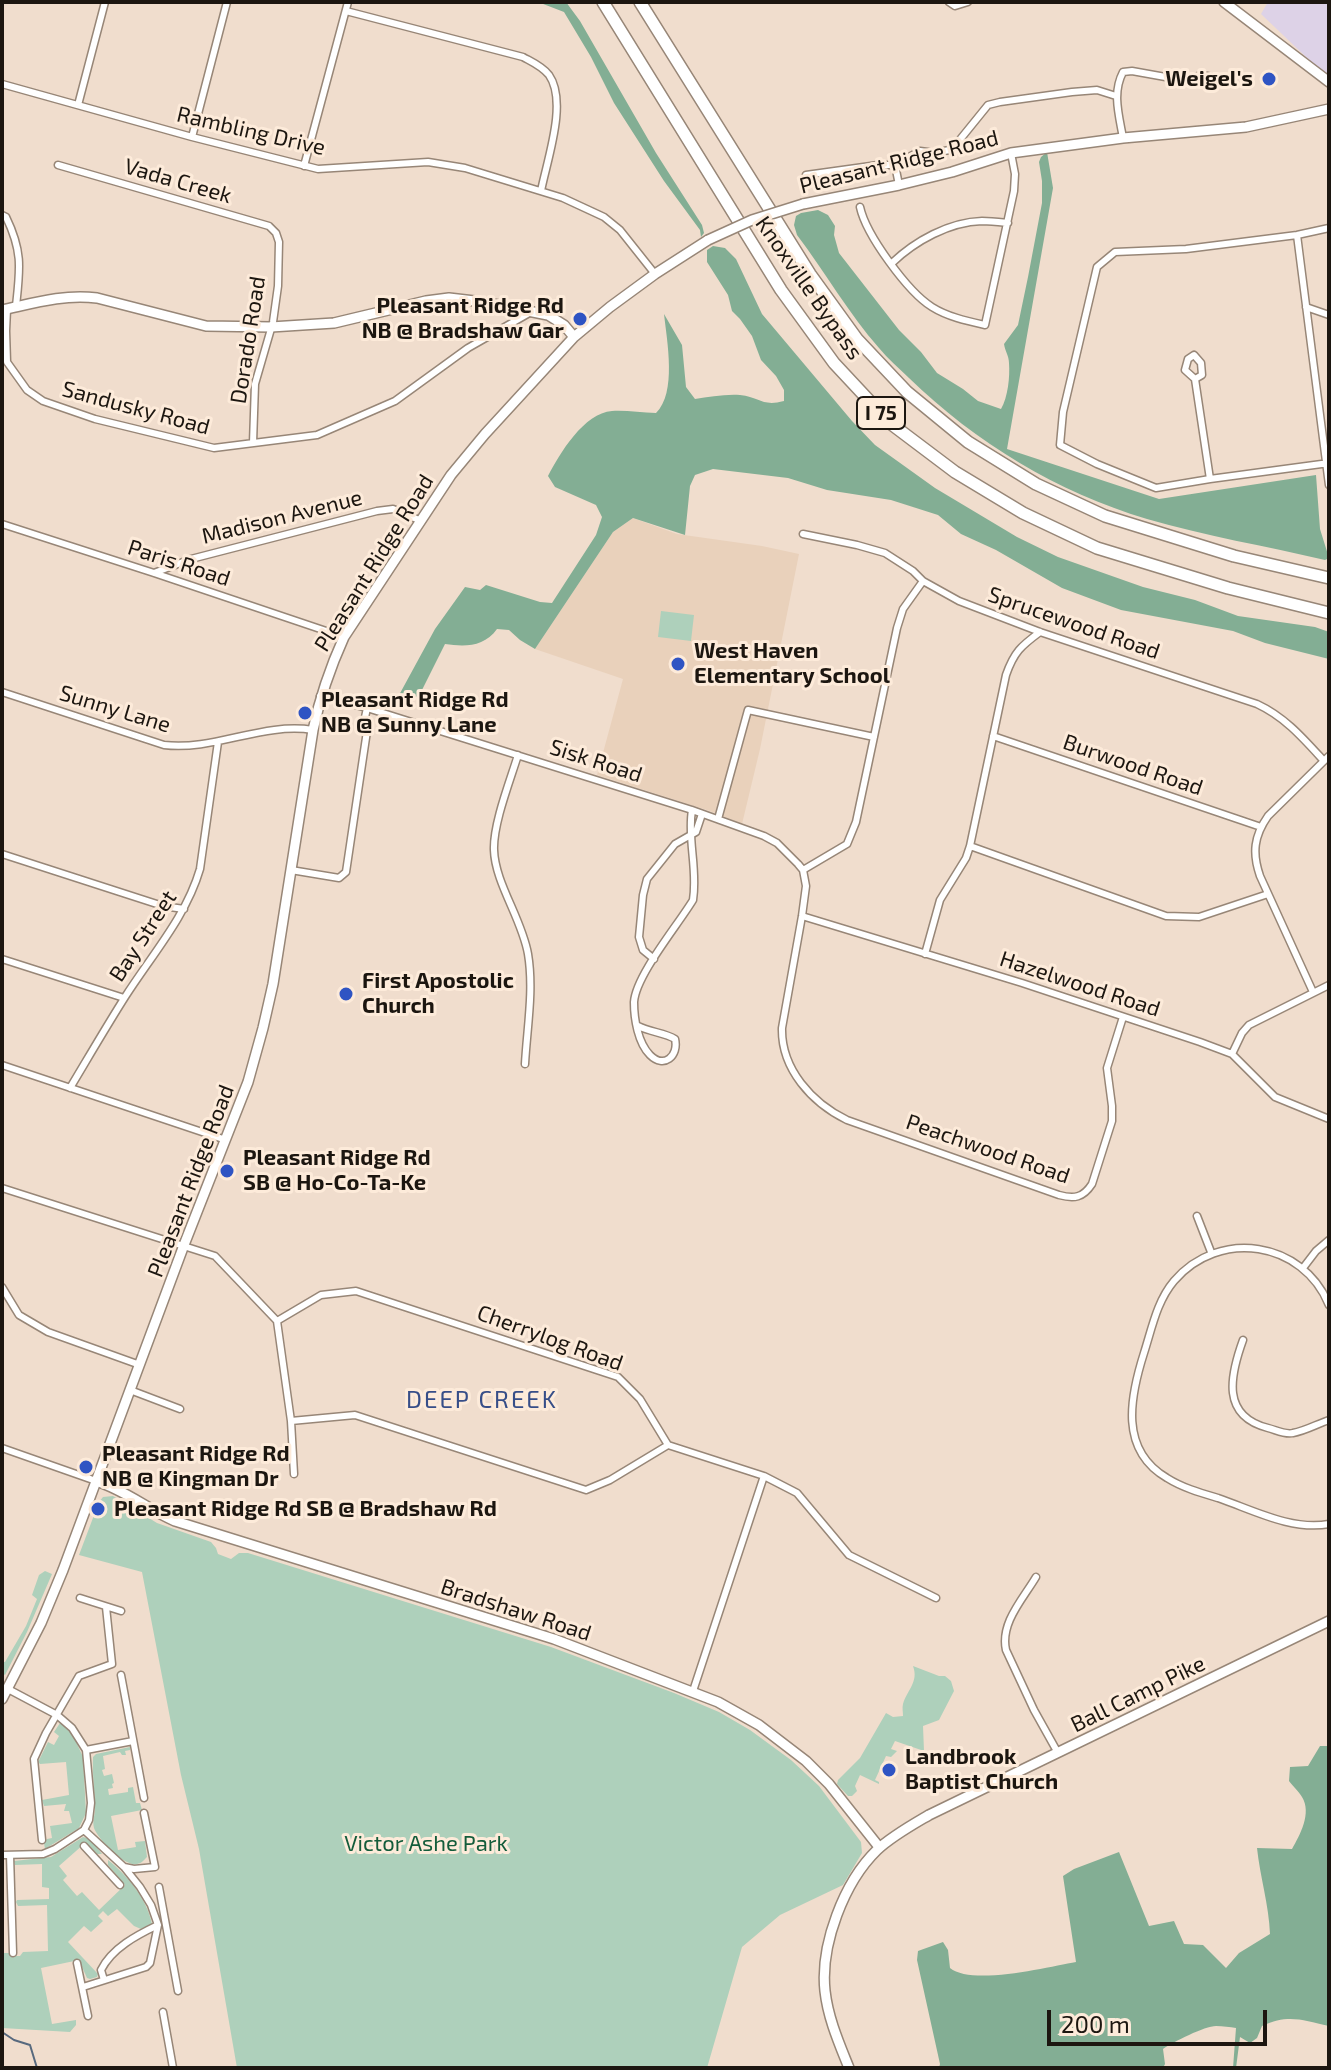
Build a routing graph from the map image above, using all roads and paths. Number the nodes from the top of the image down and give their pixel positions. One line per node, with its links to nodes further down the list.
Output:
1 (105, 2): 14 (street)
2 (227, 2): 16 (street)
3 (348, 2): 9 (street)
4 (603, 2): 50 (highway, Knoxville Bypass / I 75)
5 (640, 2): 48 (highway, Knoxville Bypass / I 75)
6 (949, 2): 7 (street)
7 (968, 2)
8 (1224, 2): 11 (street)
9 (346, 11): 21 (street); 24 (street)
10 (1231, 80): 13 (street)
11 (1329, 82)
12 (2, 84): 14 (street, Rambling Drive)
13 (1116, 96): 17 (street); 20 (street)
14 (78, 105): 16 (street, Rambling Drive)
15 (1329, 109): 17 (street, Pleasant Ridge Road)
16 (192, 137): 21 (street, Rambling Drive)
17 (1123, 138): 18 (street, Pleasant Ridge Road)
18 (1011, 153): 23 (street, Pleasant Ridge Road); 27 (street)
19 (58, 165): 30 (street, Vada Creek)
20 (895, 165): 22 (street); 23 (street)
21 (304, 166): 24 (street, Rambling Drive)
22 (806, 175)
23 (899, 185): 32 (street, Pleasant Ridge Road, bridge)
24 (541, 191): 32 (street, Rambling Drive)
25 (860, 207): 31 (street)
26 (4, 216): 34 (street, Sandusky Road)
27 (1008, 223): 31 (street); 31 (street)
28 (1329, 228): 29 (street)
29 (1297, 235): 33 (street); 42 (street)
30 (279, 242): 37 (street, Dorado Road)
31 (892, 263)
32 (655, 274): 38 (street, Pleasant Ridge Road)
33 (1306, 307): 36 (street); 41 (street)
34 (8, 309): 37 (street); 40 (street, Sandusky Road)
35 (532, 311): 37 (street); 38 (street); 40 (street, Sandusky Road)
36 (1329, 315)
37 (271, 327): 40 (street, Dorado Road)
38 (574, 337): 44 (street, Pleasant Ridge Road)
39 (1195, 379): 42 (street)
40 (253, 443)
41 (1327, 464): 42 (street); 43 (street)
42 (1210, 479)
43 (1329, 485)
44 (419, 520): 47 (street, Madison Avenue); 52 (street, Pleasant Ridge Road)
45 (2, 524): 47 (street, Paris Road)
46 (803, 534): 49 (street, Sprucewood Road)
47 (154, 573): 52 (street, Paris Road)
48 (1329, 578)
49 (923, 581): 51 (street, Sprucewood Road); 58 (street)
50 (1329, 613)
51 (1040, 632): 57 (street); 61 (street, Sprucewood Road)
52 (344, 637): 54 (street, Pleasant Ridge Road)
53 (2, 692): 59 (street, Sunny Lane)
54 (320, 696): 55 (street, Sisk Road); 56 (street, Pleasant Ridge Road)
55 (367, 708): 60 (street, Sisk Road); 69 (street)
56 (313, 730): 59 (street, Sunny Lane); 69 (street, Pleasant Ridge Road)
57 (993, 736): 65 (street, Burwood Road); 67 (street)
58 (874, 737): 64 (street); 70 (street)
59 (218, 742): 72 (street, Bay Street)
60 (518, 755): 62 (street, Sisk Road); 83 (street)
61 (1326, 758): 65 (street)
62 (692, 810): 63 (street, Sisk Road); 66 (street)
63 (702, 814): 64 (street, Sisk Road); 66 (street)
64 (718, 819): 70 (street, Sisk Road)
65 (1261, 827): 71 (street)
66 (691, 835): 76 (street); 76 (street)
67 (970, 846): 71 (street); 74 (street)
68 (2, 854): 72 (street)
69 (291, 870): 87 (street, Pleasant Ridge Road)
70 (803, 870): 73 (street)
71 (1268, 894): 78 (street)
72 (184, 909): 79 (street, Bay Street)
73 (802, 916): 74 (street, Hazelwood Road); 80 (street, Peachwood Road)
74 (925, 954): 80 (street, Hazelwood Road)
75 (2, 959): 79 (street)
76 (654, 959): 81 (street)
77 (1329, 985): 78 (street)
78 (1313, 992): 82 (street)
79 (124, 998): 85 (street, Bay Street)
80 (1123, 1017): 82 (street, Hazelwood Road)
81 (638, 1026): 81 (street)
82 (1232, 1054): 86 (street, Hazelwood Road)
83 (525, 1064)
84 (2, 1065): 85 (street)
85 (70, 1088): 87 (street)
86 (1329, 1119)
87 (226, 1140): 91 (street, Pleasant Ridge Road)
88 (2, 1188): 91 (street)
89 (1197, 1216): 92 (street)
90 (1329, 1240): 93 (street)
91 (184, 1245): 96 (street); 98 (street, Pleasant Ridge Road)
92 (1211, 1252): 93 (street); 108 (street)
93 (1303, 1268): 95 (street)
94 (2, 1287): 98 (street)
95 (1329, 1305)
96 (277, 1321): 102 (street); 103 (street, Cherrylog Road)
97 (1243, 1340): 101 (street)
98 (140, 1365): 99 (street, Pleasant Ridge Road)
99 (130, 1390): 100 (street); 107 (street, Pleasant Ridge Road)
100 (180, 1409)
101 (1329, 1420)
102 (291, 1421): 103 (street); 105 (street)
103 (668, 1445): 106 (street)
104 (2, 1448): 107 (street)
105 (294, 1474)
106 (764, 1476): 111 (street); 117 (street)
107 (96, 1481): 116 (street, Pleasant Ridge Road); 117 (street, Bradshaw Road)
108 (1329, 1524)
109 (1036, 1577): 122 (street)
110 (80, 1598): 112 (street)
111 (936, 1598)
112 (106, 1607): 113 (street); 119 (street)
113 (121, 1611)
114 (1329, 1621): 122 (street, Ball Camp Pike)
115 (121, 1675): 120 (street)
116 (8, 1689): 118 (street, Pleasant Ridge Road); 119 (street)
117 (693, 1691): 128 (street, Bradshaw Road)
118 (2, 1699)
119 (57, 1715): 121 (street); 126 (street)
120 (133, 1741): 121 (street); 123 (street)
121 (86, 1750): 125 (street)
122 (1058, 1753): 128 (street, Ball Camp Pike)
123 (144, 1798)
124 (144, 1813): 132 (street)
125 (84, 1830): 129 (street); 130 (street)
126 (42, 1840)
127 (84, 1846): 131 (street)
128 (879, 1847): 144 (street, Ball Camp Pike)
129 (109, 1853): 131 (street); 132 (street)
130 (6, 1855): 136 (street)
131 (99, 1862): 133 (street)
132 (124, 1867): 135 (street)
133 (120, 1885)
134 (159, 1887): 135 (street)
135 (162, 1924): 138 (street); 138 (street); 140 (street)
136 (13, 1953)
137 (77, 1963): 139 (street)
138 (104, 1980): 139 (street)
139 (83, 1987): 142 (street)
140 (178, 1991)
141 (163, 2012): 143 (street)
142 (88, 2016)
143 (173, 2068)
144 (849, 2068)

